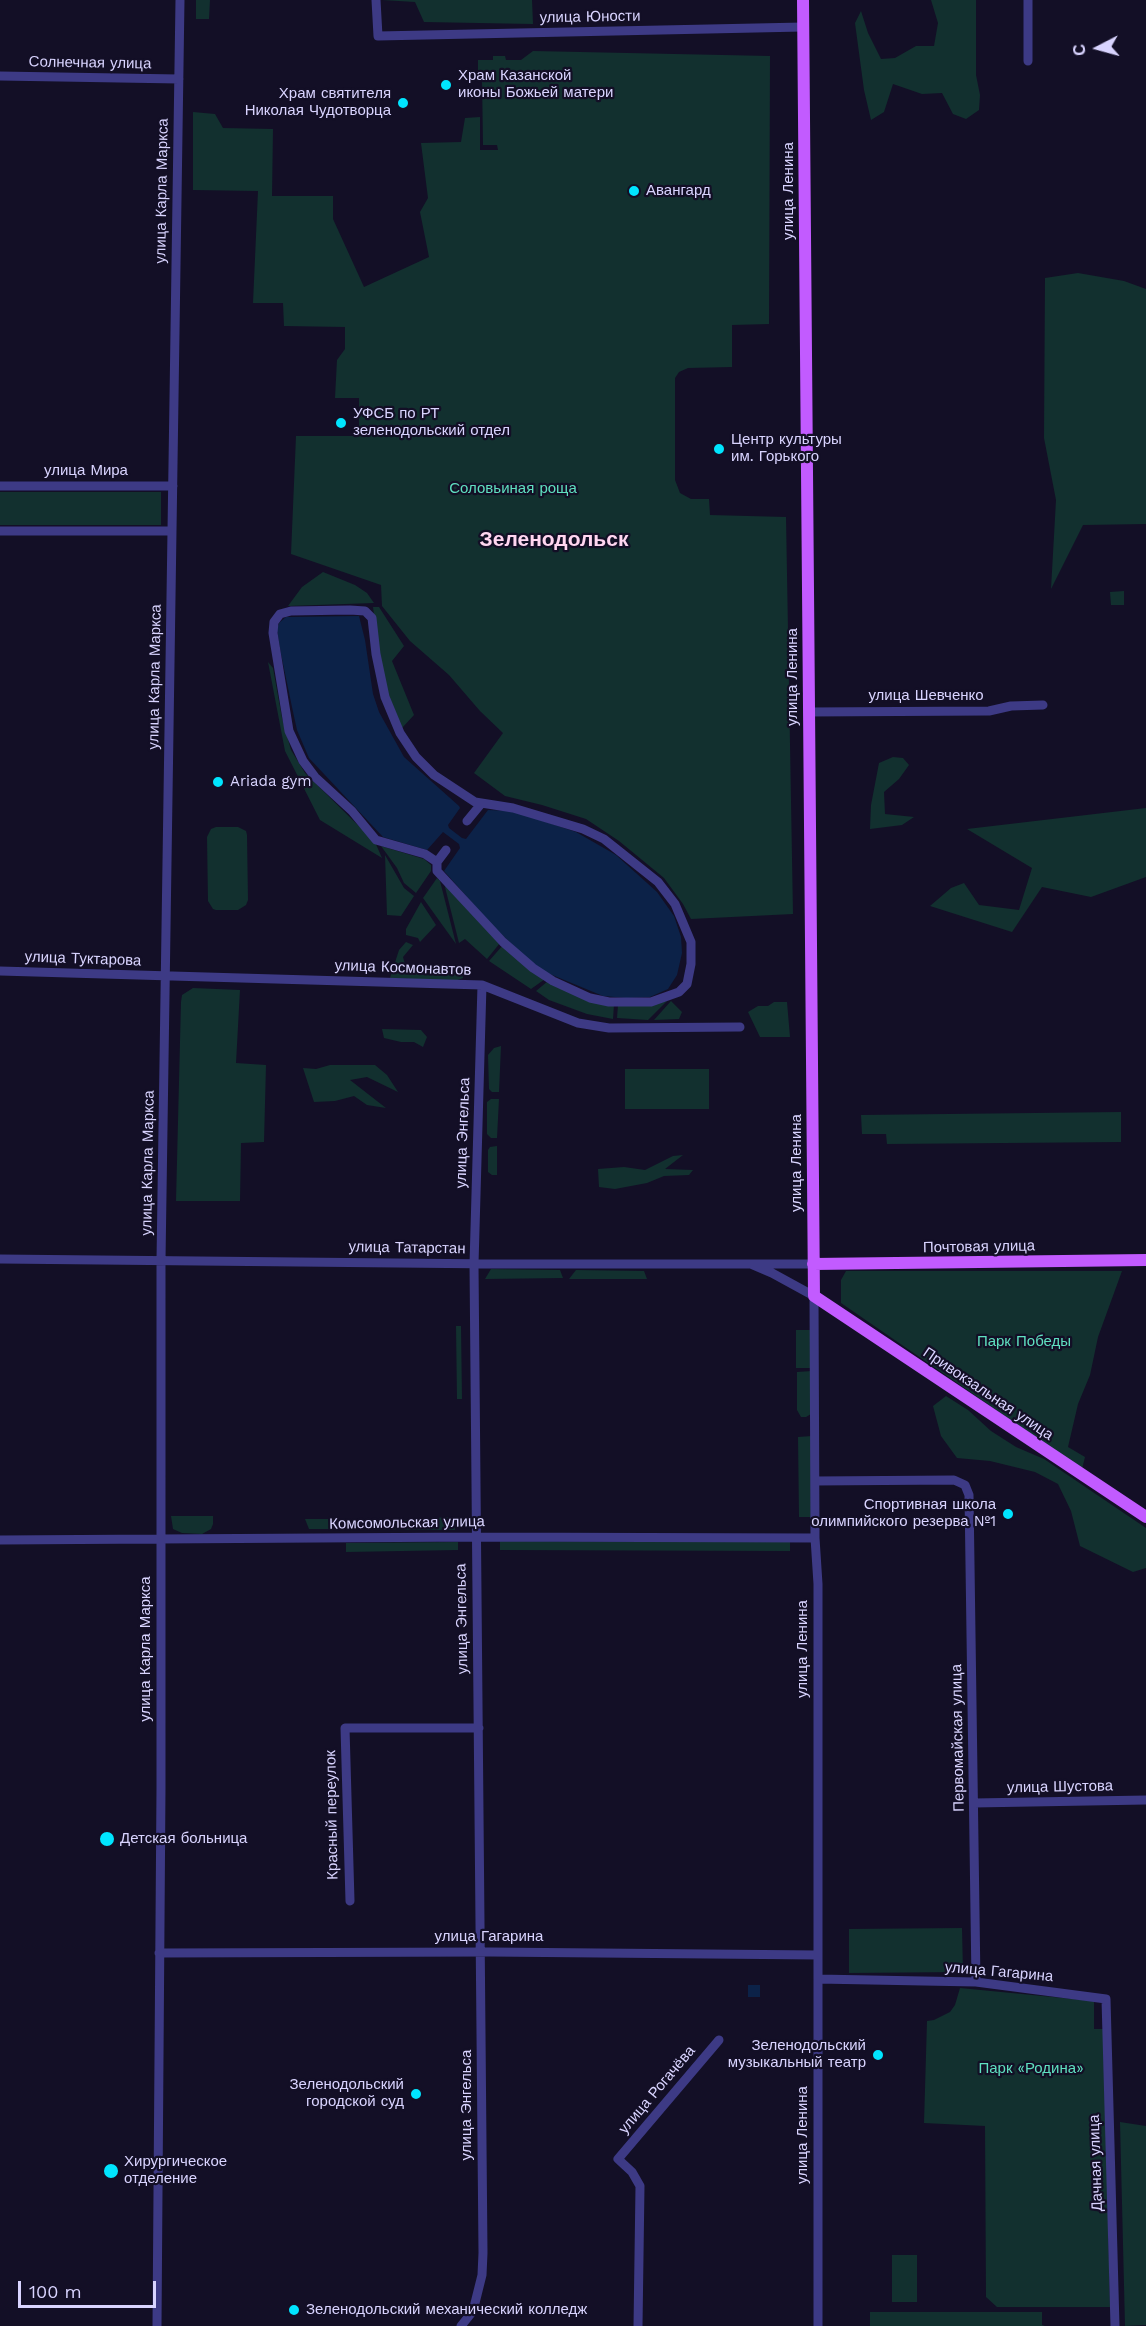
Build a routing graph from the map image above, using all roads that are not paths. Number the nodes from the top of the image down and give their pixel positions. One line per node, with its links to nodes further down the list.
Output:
1 (180, 0): 8 (street, улица Карла Маркса)
2 (376, 0): 5 (street, улица Юности)
3 (803, 0): 5 (main road, улица Ленина)
4 (1028, 0): 6 (street)
5 (803, 27): 14 (main road, улица Ленина)
6 (1028, 61)
7 (0, 76): 8 (street, Солнечная улица)
8 (179, 79): 10 (street, улица Карла Маркса)
9 (0, 486): 10 (street, улица Мира)
10 (173, 486): 12 (street, улица Карла Маркса)
11 (0, 531): 12 (street)
12 (172, 531): 20 (street, улица Карла Маркса)
13 (1043, 705): 14 (street, улица Шевченко)
14 (808, 712): 28 (main road, улица Ленина)
15 (481, 804): 16 (street); 18 (street); 18 (street)
16 (467, 821)
17 (446, 850): 18 (street)
18 (437, 862)
19 (0, 971): 20 (street, улица Туктарова)
20 (166, 977): 21 (street, улица Космонавтов); 24 (street, улица Карла Маркса)
21 (482, 985): 22 (street, улица Космонавтов); 26 (street, улица Энгельса)
22 (740, 1027)
23 (0, 1259): 24 (street, улица Татарстан)
24 (161, 1260): 26 (street, улица Татарстан); 35 (street, улица Карла Маркса)
25 (1146, 1260): 28 (main road, Почтовая улица)
26 (474, 1264): 27 (street, улица Татарстан); 32 (street, улица Энгельса)
27 (751, 1264): 28 (street, улица Татарстан); 29 (street)
28 (813, 1264): 29 (main road, улица Ленина)
29 (814, 1296): 30 (street, улица Ленина); 31 (main road, Привокзальная улица)
30 (815, 1481): 33 (street, улица Ленина); 38 (street, Первомайская улица)
31 (1146, 1517)
32 (476, 1537): 33 (street, Комсомольская улица); 35 (street, Комсомольская улица); 36 (street, улица Энгельса)
33 (815, 1538): 42 (street, улица Ленина)
34 (0, 1540): 35 (street, Комсомольская улица)
35 (161, 1540): 41 (street, улица Карла Маркса)
36 (479, 1728): 39 (street, Красный переулок); 40 (street, улица Энгельса)
37 (1146, 1800): 38 (street, улица Шустова)
38 (974, 1803): 44 (street, Первомайская улица)
39 (350, 1901)
40 (481, 1952): 41 (street, улица Гагарина); 42 (street, улица Гагарина); 48 (street, улица Энгельса)
41 (159, 1953): 47 (street, улица Карла Маркса)
42 (818, 1955): 43 (street, улица Ленина)
43 (818, 1979): 44 (street, улица Гагарина); 50 (street, улица Ленина)
44 (976, 1982): 45 (street, улица Гагарина)
45 (1106, 1999): 51 (street, Дачная улица)
46 (719, 2040): 49 (street, улица Рогачёва)
47 (157, 2326)
48 (461, 2326)
49 (638, 2326)
50 (818, 2326)
51 (1115, 2326)

